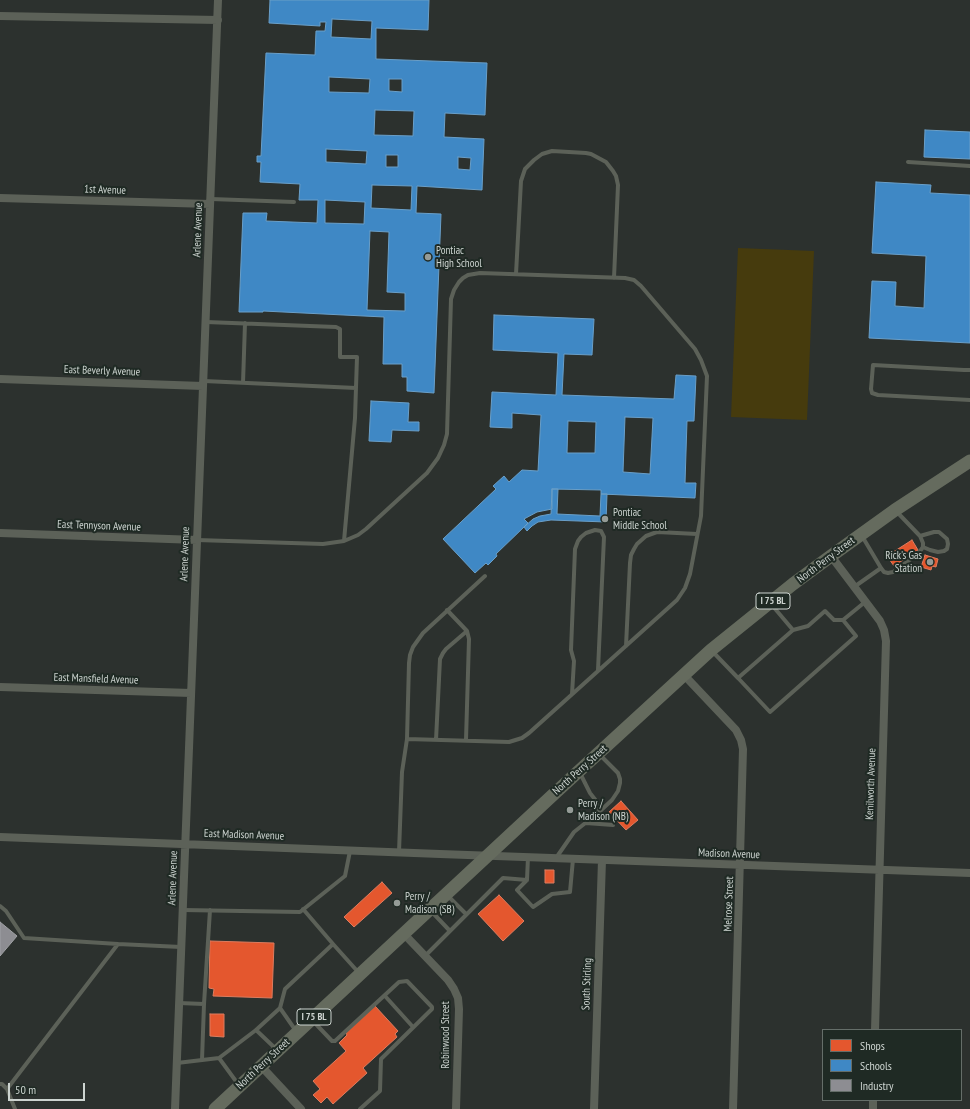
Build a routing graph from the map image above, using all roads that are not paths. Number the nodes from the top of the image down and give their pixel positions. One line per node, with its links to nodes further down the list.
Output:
1 (218, 0): 3 (street, Arlene Avenue)
2 (0, 16): 3 (street)
3 (218, 20): 7 (street, Arlene Avenue)
4 (908, 162): 5 (lane)
5 (970, 166)
6 (0, 198): 7 (street, 1st Avenue)
7 (210, 202): 8 (lane); 11 (street, Arlene Avenue)
8 (294, 202)
9 (516, 274): 10 (lane); 10 (lane); 26 (lane)
10 (614, 278): 22 (lane)
11 (206, 322): 12 (lane); 16 (street, Arlene Avenue)
12 (245, 323): 15 (lane); 17 (lane)
13 (970, 370): 18 (lane)
14 (0, 379): 16 (street, East Beverly Avenue)
15 (242, 383): 16 (lane); 17 (lane)
16 (203, 384): 25 (street, Arlene Avenue)
17 (356, 388): 26 (lane)
18 (970, 400)
19 (970, 462): 20 (main road, North Perry Street / I 75 BL)
20 (895, 510): 23 (main road, North Perry Street / I 75 BL); 24 (lane)
21 (0, 533): 25 (street, East Tennyson Avenue)
22 (697, 534): 38 (lane); 38 (lane)
23 (861, 534): 28 (main road, North Perry Street / I 75 BL); 29 (lane)
24 (920, 536): 27 (lane); 27 (lane)
25 (197, 540): 26 (lane); 44 (street, Arlene Avenue)
26 (344, 541)
27 (922, 548): 29 (lane)
28 (831, 556): 31 (street, Kenilworth Avenue); 33 (main road, North Perry Street / I 75 BL)
29 (881, 568): 31 (lane)
30 (485, 576): 34 (lane)
31 (854, 587): 32 (street, Kenilworth Avenue)
32 (865, 602): 35 (lane); 64 (street, Kenilworth Avenue)
33 (770, 603): 36 (lane); 39 (main road, North Perry Street / I 75 BL)
34 (447, 610): 37 (lane); 46 (lane)
35 (843, 620): 36 (lane); 42 (lane)
36 (793, 630): 42 (lane)
37 (467, 631): 47 (lane); 48 (lane)
38 (626, 646): 40 (lane)
39 (711, 650): 41 (main road, North Perry Street / I 75 BL); 42 (lane)
40 (598, 670): 45 (lane); 45 (lane)
41 (684, 675): 49 (main road, North Perry Street / I 75 BL); 63 (street, Melrose Street)
42 (738, 678)
43 (0, 687): 44 (street, East Mansfield Avenue)
44 (191, 693): 55 (street, Arlene Avenue)
45 (572, 694): 48 (lane)
46 (407, 739): 47 (lane); 57 (lane)
47 (436, 740): 48 (lane)
48 (466, 740)
49 (598, 754): 50 (main road, North Perry Street / I 75 BL); 51 (lane)
50 (580, 771): 51 (lane); 58 (main road, North Perry Street / I 75 BL)
51 (598, 813): 52 (lane)
52 (585, 823): 53 (lane); 60 (lane)
53 (613, 825)
54 (0, 838): 55 (street, East Madison Avenue)
55 (185, 844): 56 (street, East Madison Avenue); 70 (street, Arlene Avenue)
56 (350, 851): 57 (street, East Madison Avenue); 69 (lane)
57 (399, 853): 58 (street, East Madison Avenue)
58 (488, 856): 59 (street, Madison Avenue); 67 (main road, North Perry Street / I 75 BL)
59 (528, 857): 60 (street, Madison Avenue); 66 (lane)
60 (556, 858): 61 (street, Madison Avenue)
61 (573, 859): 62 (street, Madison Avenue); 66 (lane)
62 (602, 860): 63 (street, Madison Avenue); 104 (street, South Stirling)
63 (741, 865): 64 (street, Madison Avenue); 105 (street, Melrose Street)
64 (880, 870): 65 (street, Madison Avenue); 87 (street, Kenilworth Avenue)
65 (970, 873)
66 (527, 880): 73 (lane)
67 (447, 894): 72 (main road, North Perry Street / I 75 BL); 73 (lane)
68 (0, 906): 76 (lane)
69 (303, 909): 71 (lane); 77 (lane)
70 (182, 910): 71 (lane); 78 (street, Arlene Avenue)
71 (210, 910): 83 (lane)
72 (430, 910): 74 (lane); 75 (main road, North Perry Street / I 75 BL)
73 (466, 914): 74 (lane)
74 (450, 931): 79 (lane)
75 (404, 934): 79 (street, Robinwood Street); 80 (main road, North Perry Street / I 75 BL)
76 (118, 944): 78 (lane); 97 (lane)
77 (333, 944): 80 (lane); 84 (lane)
78 (181, 947): 82 (street, Arlene Avenue)
79 (425, 956): 103 (street, Robinwood Street)
80 (360, 974): 85 (main road, North Perry Street / I 75 BL)
81 (385, 996): 85 (lane); 86 (lane); 86 (lane)
82 (179, 1003): 83 (lane); 93 (street, Arlene Avenue)
83 (204, 1004): 92 (lane)
84 (280, 1008): 88 (lane); 89 (lane)
85 (312, 1019): 89 (main road, North Perry Street / I 75 BL)
86 (413, 1027): 102 (lane)
87 (875, 1029)
88 (256, 1030): 90 (lane); 91 (lane)
89 (297, 1032): 90 (main road, North Perry Street / I 75 BL)
90 (277, 1051): 94 (main road, North Perry Street / I 75 BL)
91 (219, 1058): 92 (lane); 96 (lane)
92 (202, 1060): 93 (lane)
93 (176, 1063): 99 (street, Arlene Avenue)
94 (261, 1066): 96 (main road, North Perry Street / I 75 BL); 101 (street)
95 (0, 1084): 97 (lane)
96 (240, 1086): 100 (main road, North Perry Street / I 75 BL)
97 (8, 1088): 98 (lane)
98 (15, 1109)
99 (175, 1109)
100 (215, 1109)
101 (301, 1109)
102 (360, 1109)
103 (456, 1109)
104 (594, 1109)
105 (734, 1109)

